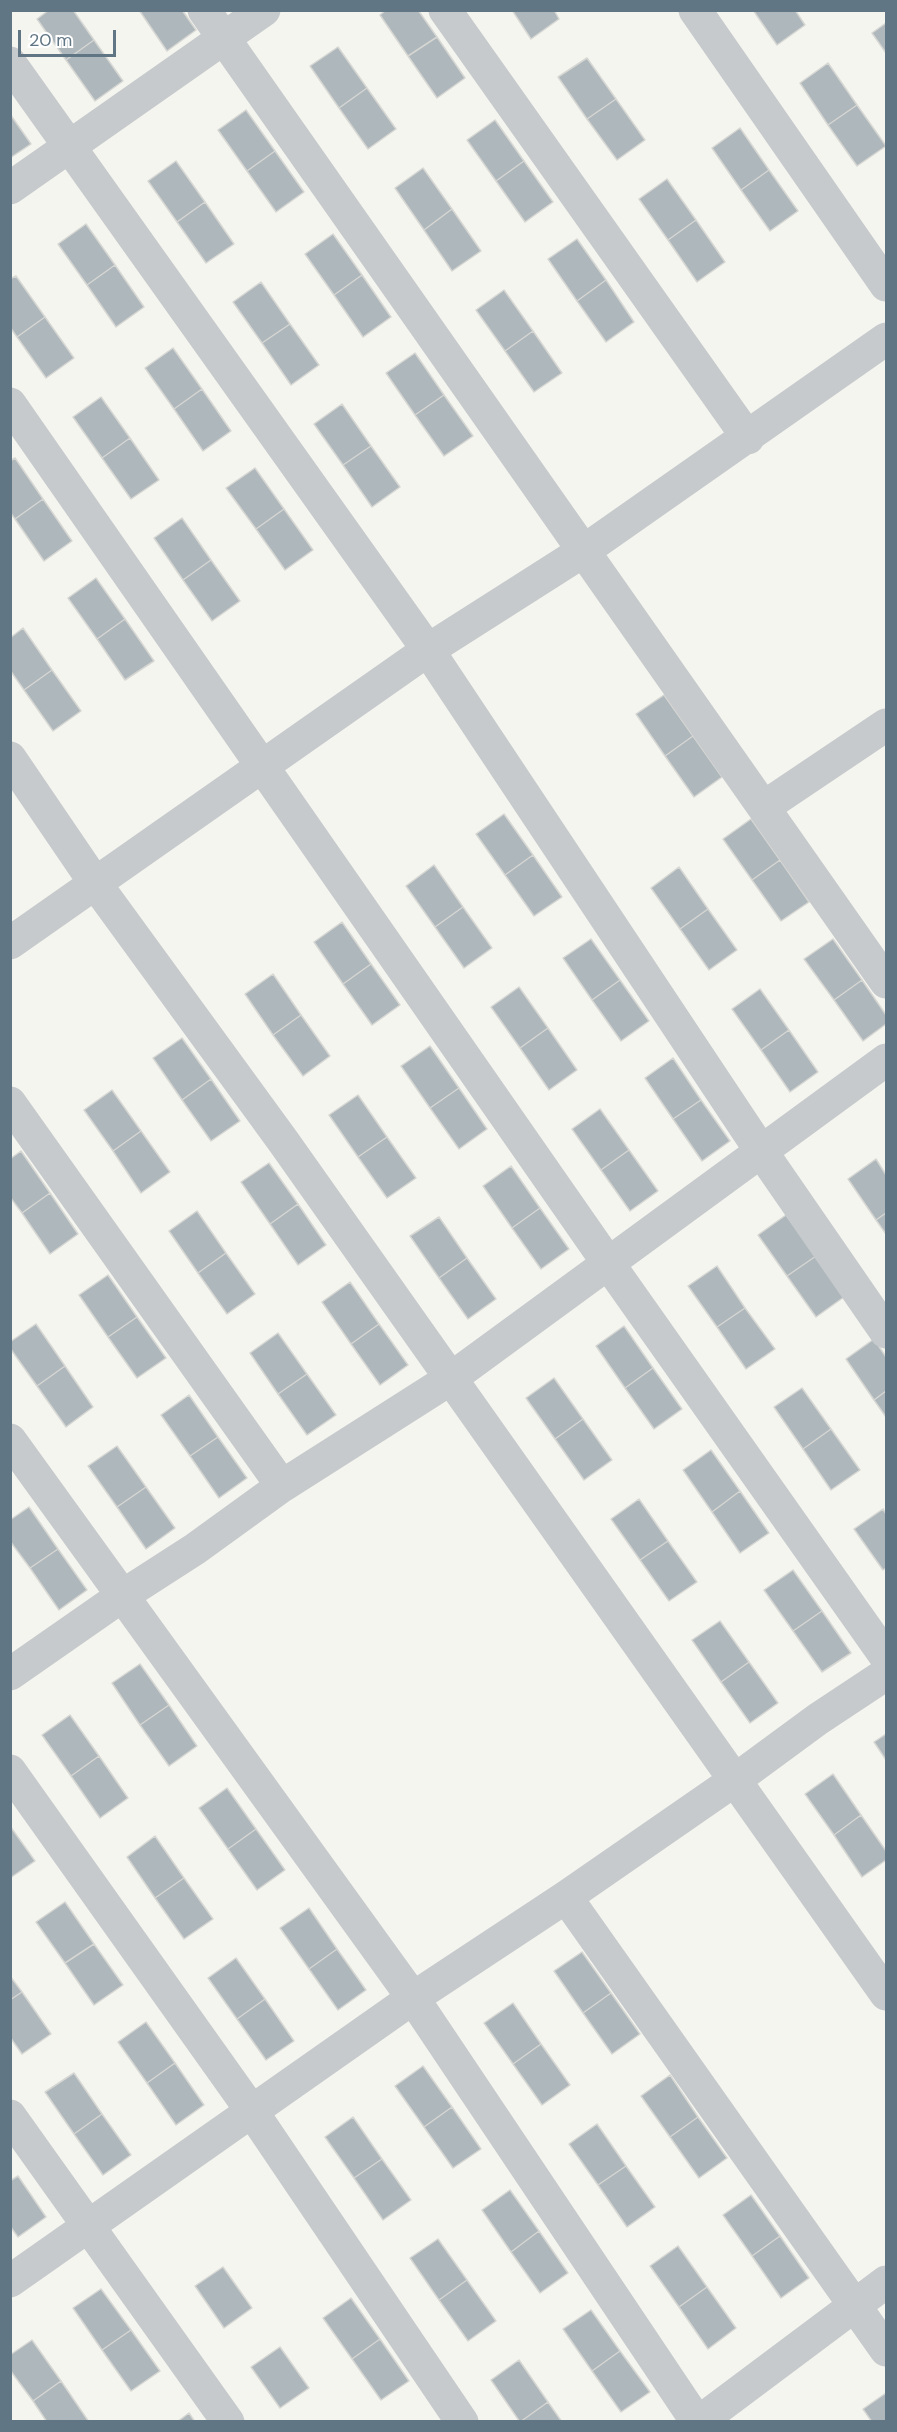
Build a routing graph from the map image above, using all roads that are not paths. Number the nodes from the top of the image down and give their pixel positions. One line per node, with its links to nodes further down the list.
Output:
1 (204, 10): 5 (street)
2 (264, 10): 5 (street)
3 (445, 10): 12 (street)
4 (695, 10): 9 (street)
5 (223, 37): 7 (street); 13 (street)
6 (10, 63): 7 (street)
7 (69, 145): 8 (street); 14 (street)
8 (10, 188)
9 (886, 285)
10 (886, 339): 12 (street)
11 (10, 404): 17 (street)
12 (748, 438): 13 (street)
13 (585, 550): 14 (street); 18 (street)
14 (428, 651): 17 (street); 24 (street)
15 (886, 725): 18 (street)
16 (10, 758): 19 (street)
17 (263, 765): 19 (street); 25 (street)
18 (764, 807): 21 (street)
19 (95, 883): 20 (street); 27 (street)
20 (10, 943)
21 (886, 982)
22 (886, 1060): 24 (street)
23 (10, 1103): 29 (street)
24 (761, 1151): 25 (street); 26 (street)
25 (608, 1263): 27 (street); 31 (street)
26 (886, 1332)
27 (450, 1380): 29 (street); 35 (street)
28 (10, 1440): 30 (street)
29 (282, 1485): 30 (street)
30 (122, 1596): 32 (street); 38 (street)
31 (886, 1657)
32 (10, 1674)
33 (886, 1674): 35 (street)
34 (10, 1771): 39 (street)
35 (735, 1780): 36 (street); 37 (street)
36 (567, 1897): 38 (street); 44 (street)
37 (886, 1994)
38 (412, 1998): 39 (street); 48 (street)
39 (251, 2110): 41 (street); 47 (street)
40 (10, 2116): 41 (street)
41 (88, 2227): 42 (street); 46 (street)
42 (10, 2281)
43 (886, 2282): 44 (street)
44 (856, 2306): 45 (street); 48 (street)
45 (886, 2350)
46 (228, 2421)
47 (462, 2421)
48 (698, 2421)

